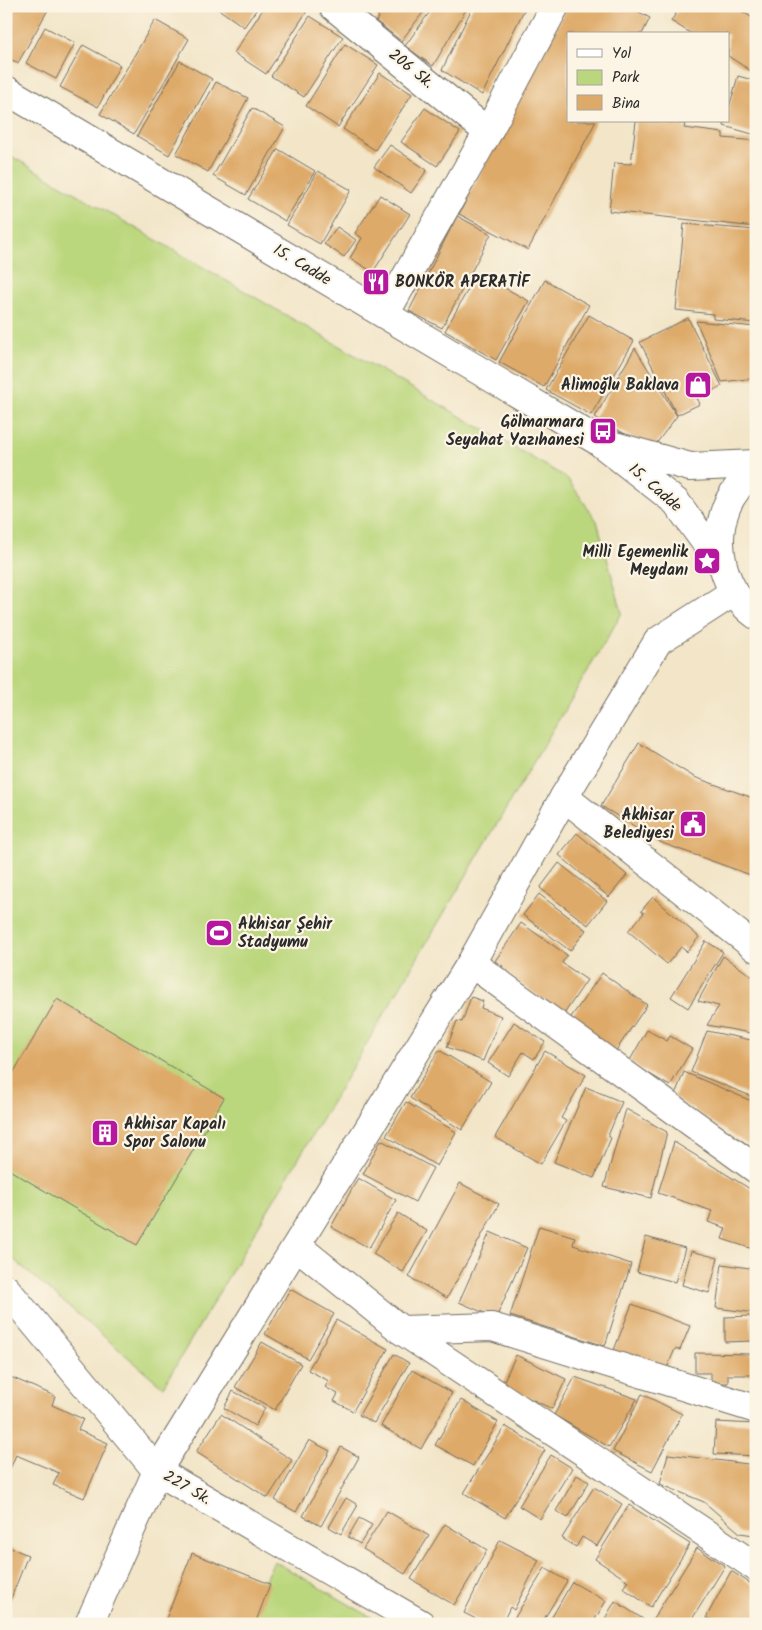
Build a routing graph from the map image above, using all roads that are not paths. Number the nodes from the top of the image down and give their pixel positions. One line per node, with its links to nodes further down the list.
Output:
1 (333, 6): 4 (street, 206 Sk.)
2 (555, 6): 4 (street)
3 (6, 90): 5 (street, 15. Cadde)
4 (488, 132): 5 (street)
5 (385, 314): 6 (street, 15. Cadde)
6 (598, 441): 7 (street, 15. Cadde); 9 (street, 15. Cadde)
7 (756, 464)
8 (756, 469): 9 (street)
9 (722, 565): 10 (street)
10 (734, 592): 11 (street); 12 (street)
11 (756, 615)
12 (564, 797): 13 (street); 14 (street)
13 (756, 948)
14 (471, 962): 15 (street); 16 (street)
15 (756, 1169)
16 (297, 1246): 18 (street); 20 (street)
17 (6, 1290): 20 (street, 227 Sk.)
18 (401, 1330): 19 (street); 21 (street)
19 (756, 1409)
20 (157, 1471): 22 (street); 23 (street, 227 Sk.)
21 (756, 1567)
22 (89, 1624)
23 (421, 1624)

